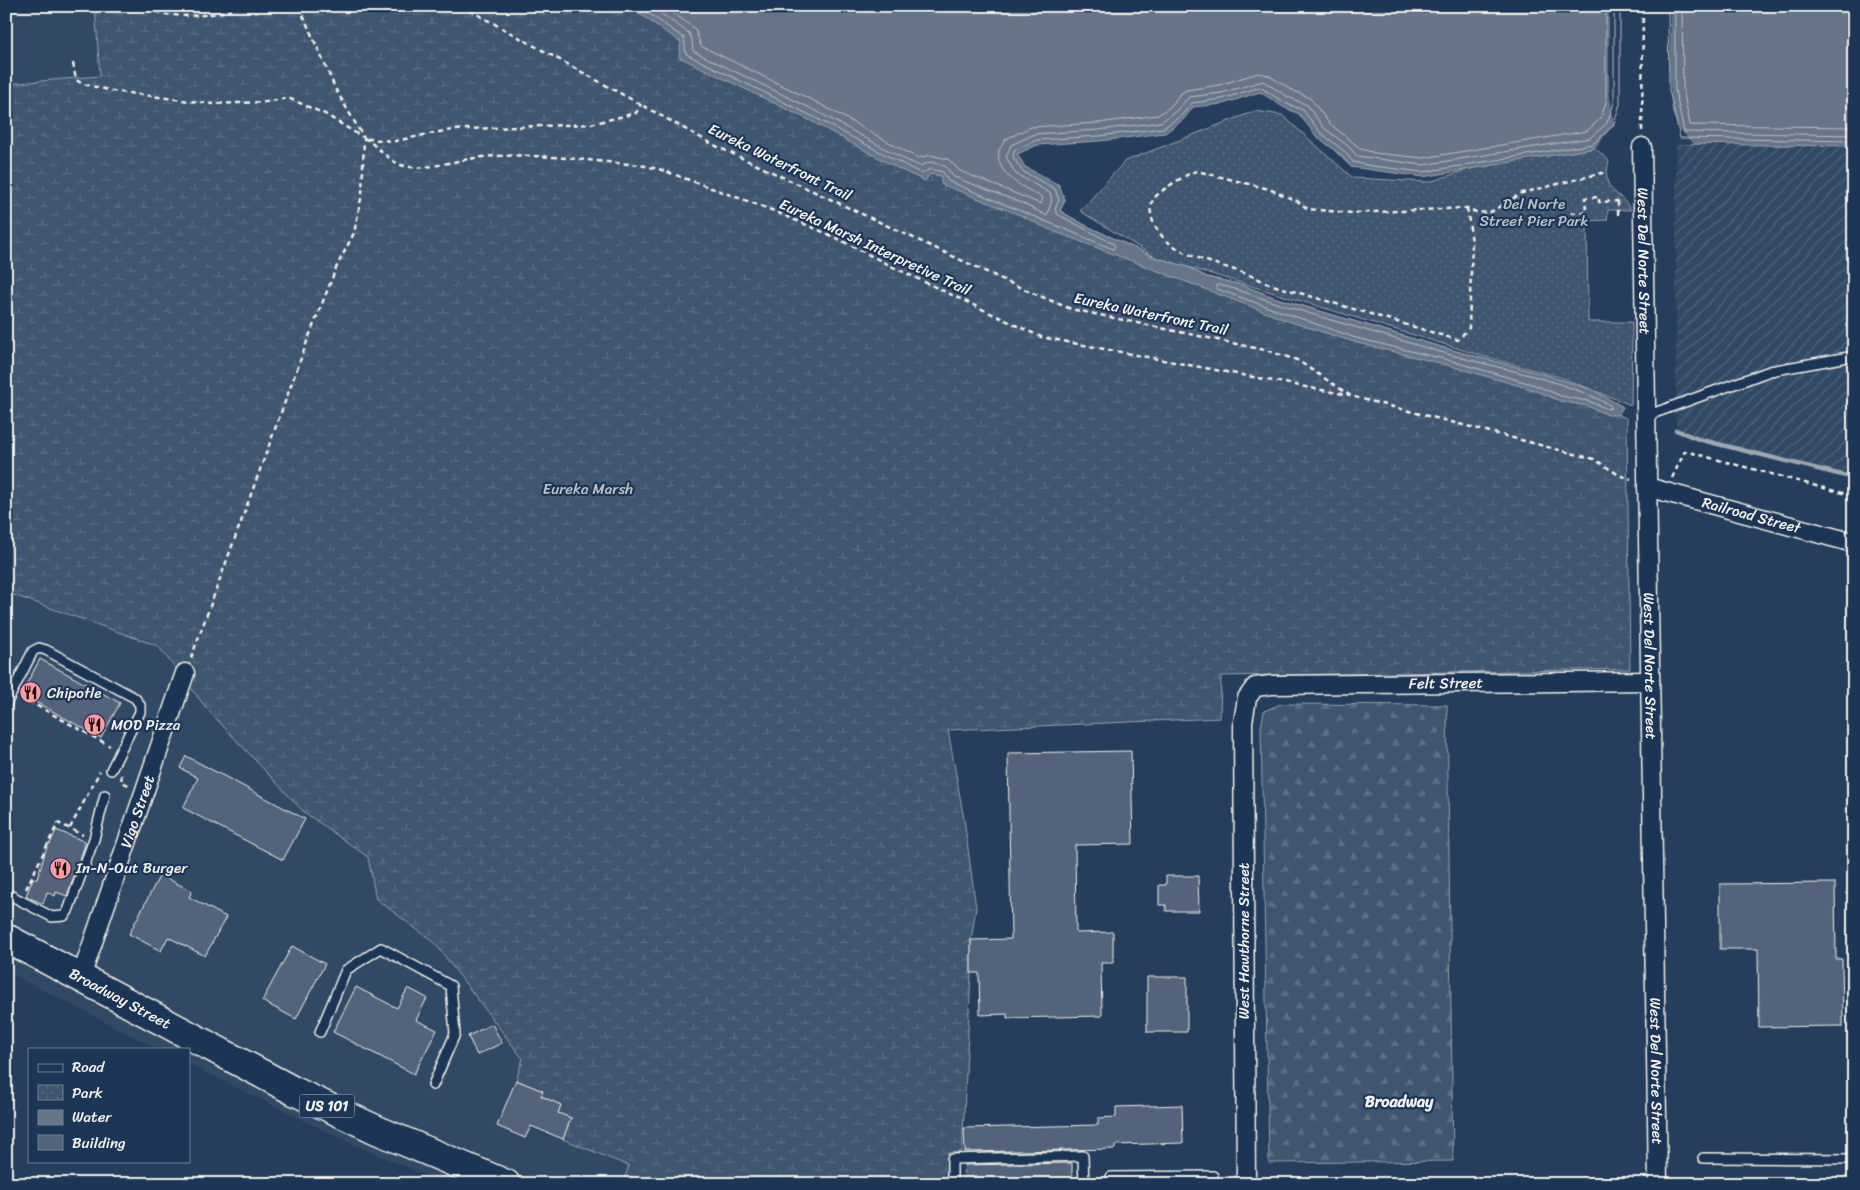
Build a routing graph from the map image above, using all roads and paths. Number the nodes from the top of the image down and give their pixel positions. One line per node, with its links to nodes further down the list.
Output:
1 (139, 6): 2 (path)
2 (242, 6)
3 (299, 6): 8 (path)
4 (462, 6): 7 (path, Eureka Waterfront Trail)
5 (1643, 6): 9 (path)
6 (73, 64): 8 (path, Eureka Marsh Interpretive Trail)
7 (641, 104): 8 (path); 15 (path, Eureka Waterfront Trail)
8 (364, 138): 15 (path, Eureka Marsh Interpretive Trail); 20 (path)
9 (1642, 147): 16 (street, West Del Norte Street)
10 (1606, 172): 11 (path)
11 (1467, 208): 11 (path)
12 (1618, 219): 13 (path)
13 (1565, 225)
14 (1854, 356): 16 (lane)
15 (1351, 396): 17 (path, Eureka Waterfront Trail)
16 (1646, 416): 17 (street, West Del Norte Street)
17 (1647, 483): 18 (path, Eureka Waterfront Trail); 19 (street, Railroad Street); 21 (street, West Del Norte Street)
18 (1854, 496)
19 (1854, 543)
20 (185, 673): 35 (street, Vigo Street)
21 (1650, 681): 23 (street, Felt Street); 47 (street, West Del Norte Street)
22 (21, 697): 26 (path)
23 (1247, 698): 46 (street, West Hawthorne Street)
24 (6, 704): 25 (lane)
25 (120, 752): 27 (lane); 28 (path)
26 (109, 754)
27 (107, 768): 30 (path)
28 (133, 787)
29 (105, 795): 31 (lane)
30 (70, 829): 31 (path); 32 (path)
31 (94, 839): 33 (lane)
32 (26, 889)
33 (6, 893)
34 (6, 938): 35 (highway, Broadway Street / US 101)
35 (81, 977): 40 (highway, Broadway Street / US 101)
36 (320, 1032): 37 (lane)
37 (433, 1085)
38 (1703, 1158): 39 (lane)
39 (1854, 1159)
40 (463, 1175): 41 (highway, Broadway Street / US 101)
41 (506, 1184)
42 (952, 1184): 43 (lane)
43 (1084, 1184)
44 (1111, 1184): 45 (lane)
45 (1213, 1184)
46 (1246, 1184)
47 (1658, 1184)

